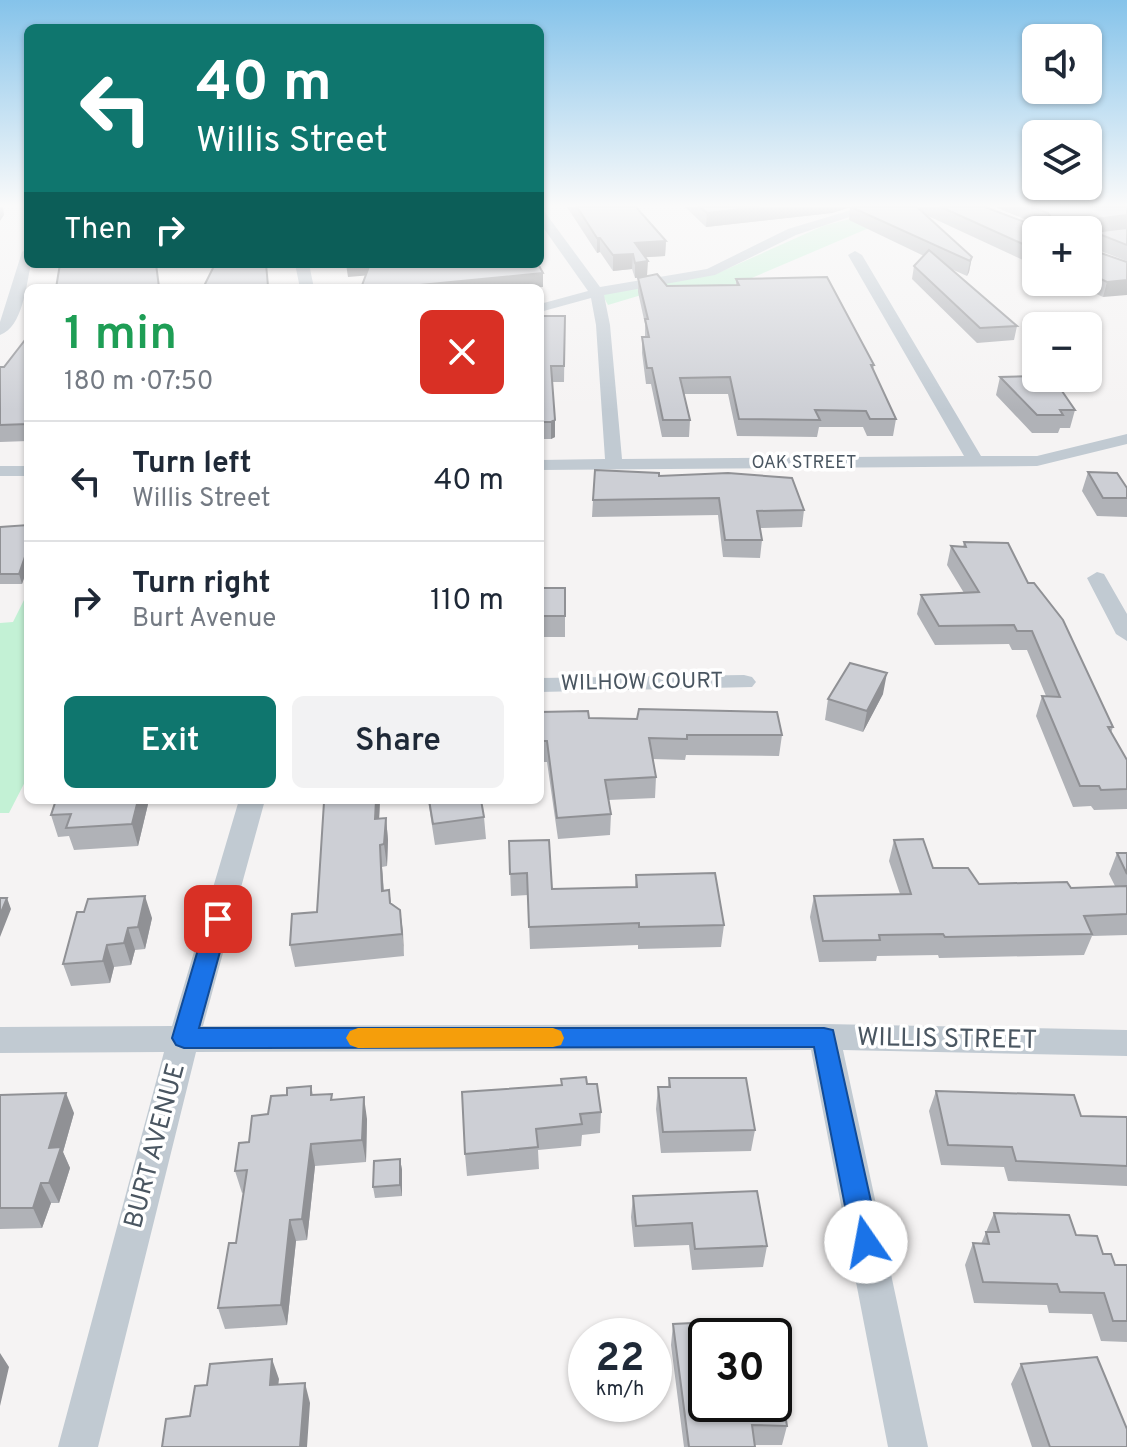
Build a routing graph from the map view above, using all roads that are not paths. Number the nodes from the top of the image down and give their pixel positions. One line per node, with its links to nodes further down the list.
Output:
1 (22, 275): 7 (street)
2 (584, 275): 5 (street)
3 (696, 275): 5 (street)
4 (866, 275): 9 (street)
5 (597, 293): 6 (street); 11 (street)
6 (544, 307)
7 (0, 331)
8 (1127, 439): 9 (street, OAK STREET)
9 (976, 462): 11 (street, OAK STREET)
10 (544, 465): 11 (street, OAK STREET)
11 (614, 465)
12 (0, 471): 13 (street)
13 (24, 471)
14 (1097, 578): 15 (street)
15 (1127, 634)
16 (744, 682): 17 (street, WILHOW COURT)
17 (544, 685)
18 (251, 804): 20 (street, BURT AVENUE)
19 (824, 1037): 20 (street, WILLIS STREET); 22 (street, WILLIS STREET); 24 (street)
20 (184, 1038): 21 (street, WILLIS STREET); 23 (street, BURT AVENUE)
21 (0, 1040)
22 (1127, 1043)
23 (78, 1447)
24 (908, 1447)

